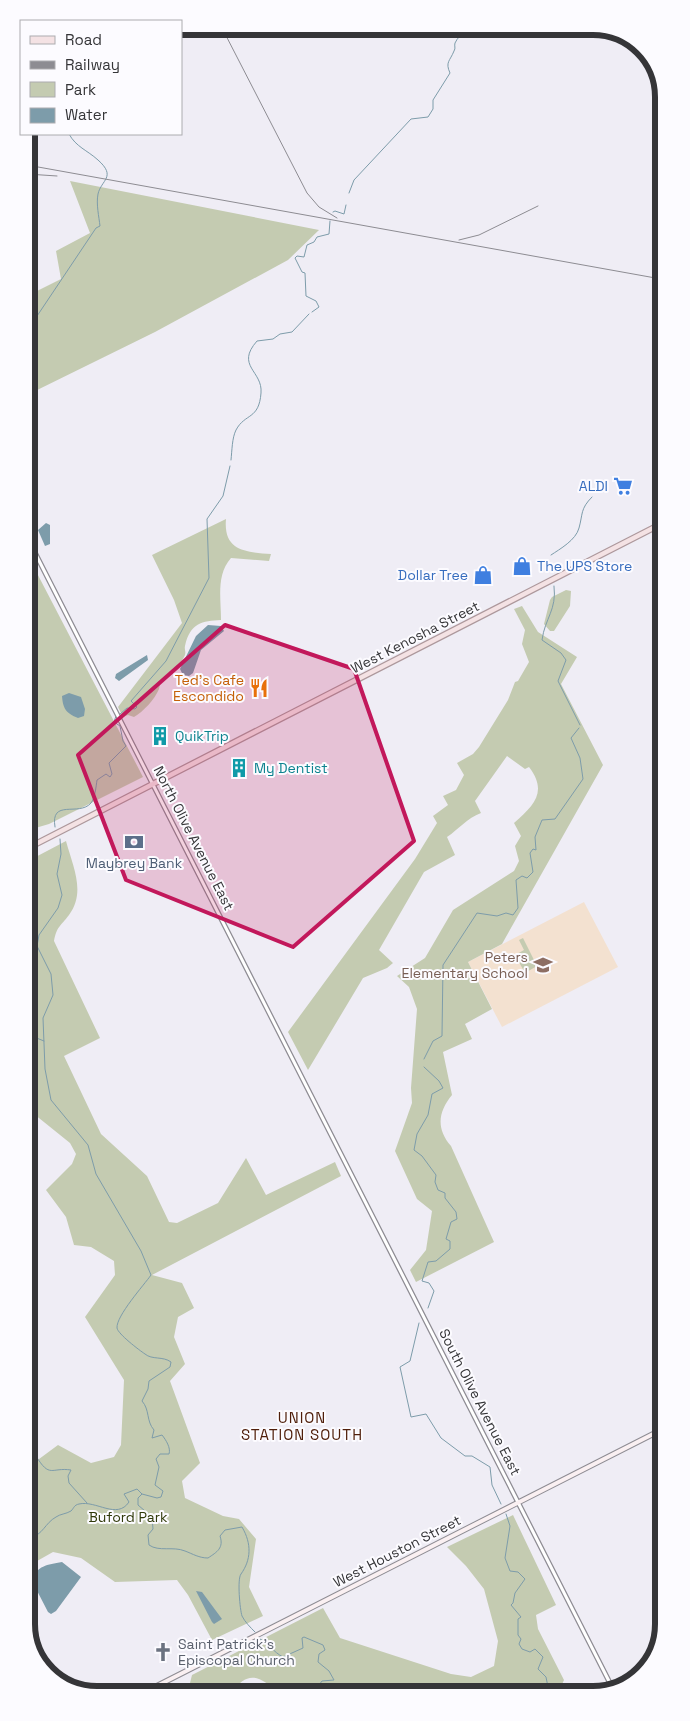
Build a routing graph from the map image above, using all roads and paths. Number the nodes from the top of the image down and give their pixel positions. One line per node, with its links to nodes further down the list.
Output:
1 (655, 527): 3 (main road, West Kenosha Street)
2 (35, 553): 3 (street, North Olive Avenue East)
3 (154, 784): 4 (main road, West Kenosha Street); 5 (street, North Olive Avenue East)
4 (35, 844)
5 (326, 1123): 7 (street, South Olive Avenue East)
6 (655, 1433): 7 (main road, West Houston Street)
7 (518, 1502): 8 (street, South Olive Avenue East); 9 (main road, West Houston Street)
8 (610, 1683)
9 (157, 1686)

